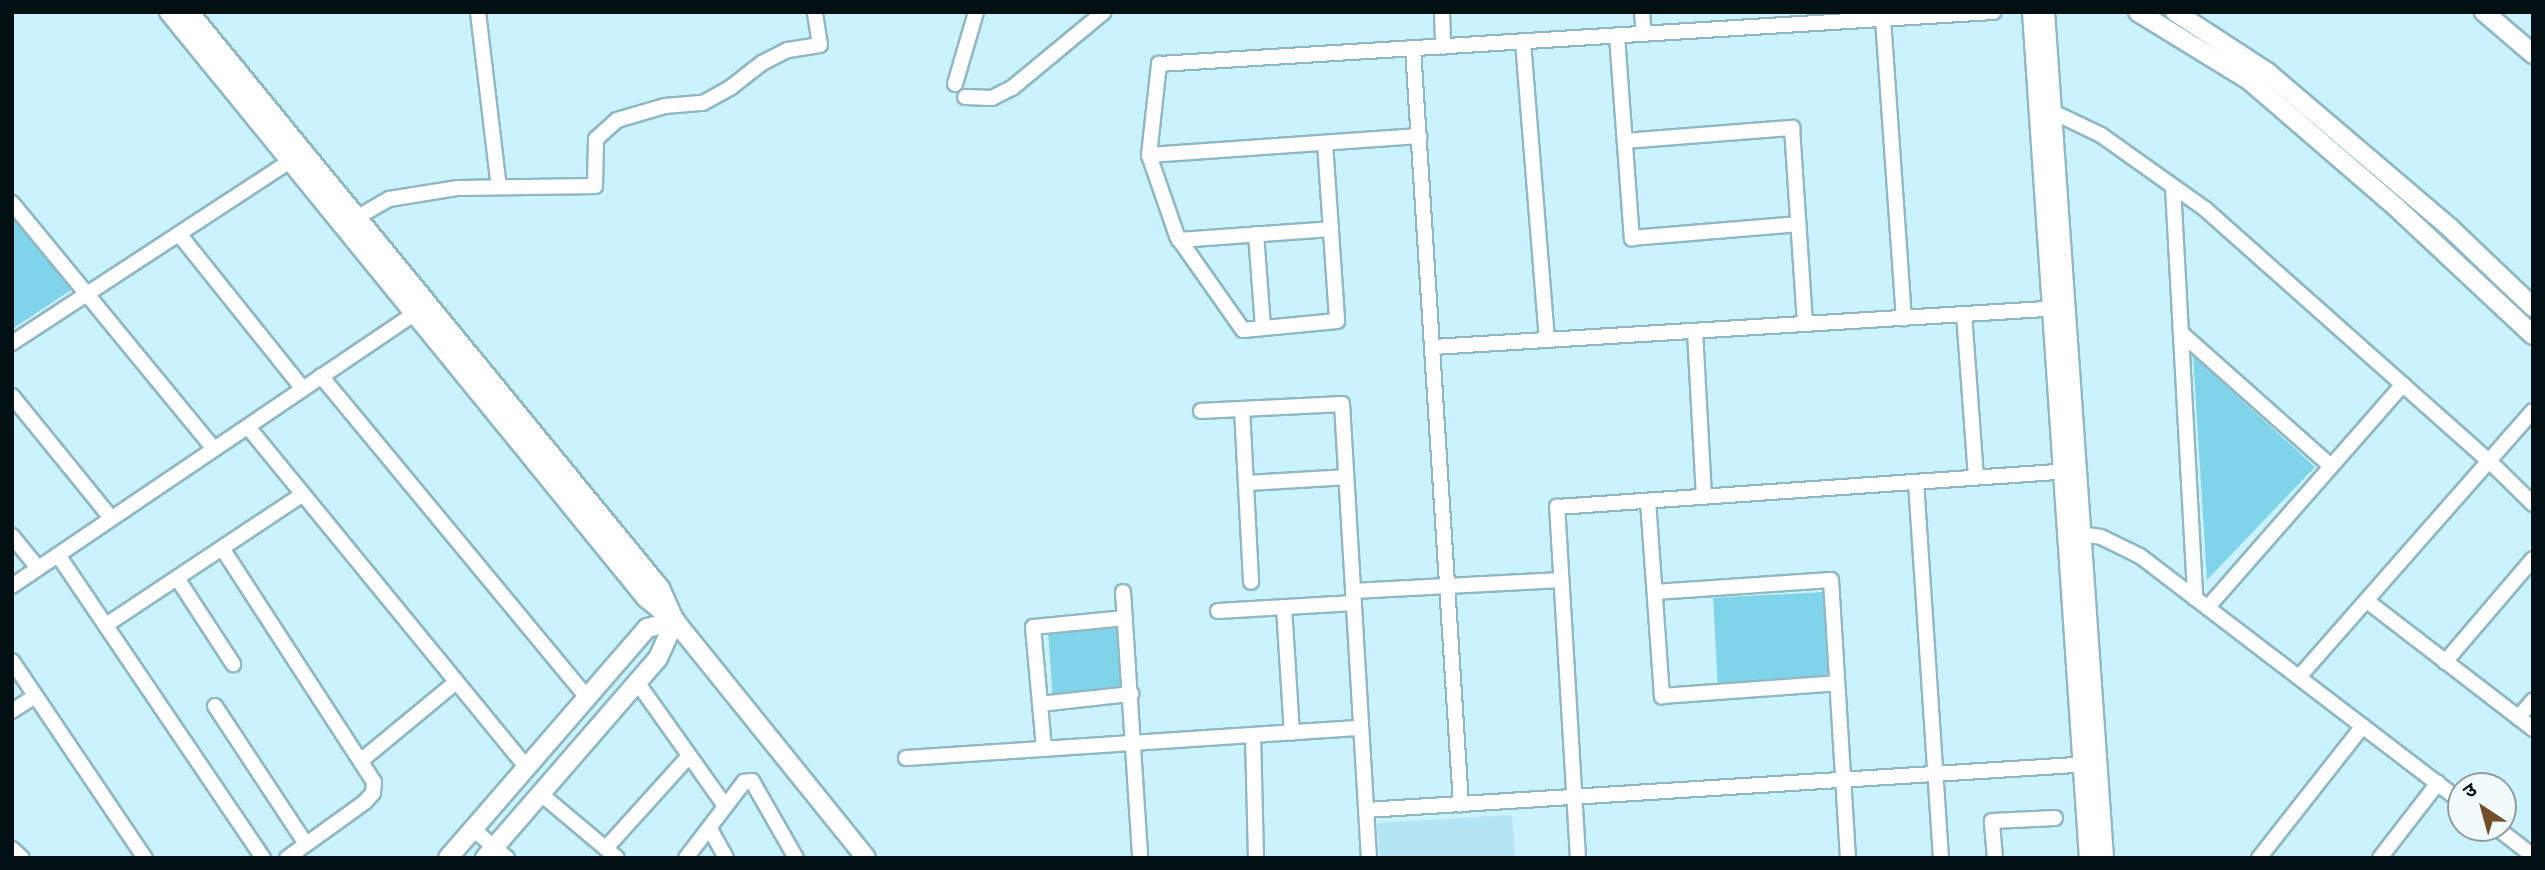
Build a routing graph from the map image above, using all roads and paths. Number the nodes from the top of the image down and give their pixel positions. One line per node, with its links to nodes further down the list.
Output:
1 (169, 12): 31 (street)
2 (188, 12): 31 (street)
3 (478, 12): 34 (street)
4 (815, 12): 34 (street)
5 (976, 12): 24 (street)
6 (1104, 12): 25 (street)
7 (1442, 12): 20 (street)
8 (1642, 12): 17 (street)
9 (1993, 12): 16 (street)
10 (2032, 12): 48 (street)
11 (2045, 12): 26 (street)
12 (2138, 12): 23 (street)
13 (2175, 12): 23 (street)
14 (2484, 12): 22 (street)
15 (1844, 17): 16 (street); 17 (street)
16 (1884, 19): 50 (street)
17 (1644, 34): 18 (street)
18 (1617, 36): 19 (street); 28 (street)
19 (1523, 42): 20 (street); 56 (street)
20 (1443, 47): 21 (street)
21 (1413, 48): 27 (street); 30 (street)
22 (2533, 54)
23 (2246, 68): 32 (street); 33 (street)
24 (955, 84)
25 (965, 97)
26 (2053, 112): 35 (street); 48 (street)
27 (1419, 136): 29 (street); 58 (street)
28 (1625, 141): 40 (street); 40 (street)
29 (1325, 143): 30 (street); 41 (street)
30 (1149, 155): 44 (street)
31 (296, 157): 39 (street); 42 (street); 47 (street)
32 (2384, 172): 33 (street); 36 (street)
33 (2371, 185): 38 (street)
34 (499, 187): 39 (street)
35 (2173, 187): 54 (street); 60 (street)
36 (2408, 192): 38 (street); 46 (street)
37 (12, 203): 45 (street)
38 (2396, 207): 55 (street)
39 (356, 218): 47 (street)
40 (1798, 224): 51 (street)
41 (1331, 229): 43 (street); 52 (street)
42 (179, 234): 45 (street); 61 (street)
43 (1256, 234): 44 (street); 52 (street)
44 (1180, 240): 52 (street)
45 (89, 293): 57 (street); 67 (street)
46 (2533, 307)
47 (421, 309): 59 (street); 100 (street)
48 (2057, 309): 49 (street); 70 (street)
49 (1964, 314): 50 (street); 72 (street)
50 (1904, 318): 51 (street)
51 (1805, 324): 53 (street)
52 (1263, 328)
53 (1695, 331): 56 (street); 76 (street)
54 (2181, 334): 69 (street); 94 (street)
55 (2533, 335)
56 (1547, 340): 58 (street)
57 (12, 343)
58 (1433, 347): 90 (street)
59 (321, 376): 61 (street); 111 (street)
60 (2403, 384): 68 (street); 69 (street)
61 (303, 389): 66 (street)
62 (12, 396): 79 (street)
63 (1242, 409): 64 (street); 71 (street); 74 (street)
64 (1200, 411)
65 (2533, 411): 68 (street)
66 (248, 427): 67 (street); 75 (street)
67 (214, 449): 79 (street)
68 (2489, 461): 78 (street); 95 (street)
69 (2331, 466): 97 (street)
70 (2068, 471): 72 (street); 80 (street); 127 (street)
71 (1346, 477): 74 (street); 93 (street)
72 (1976, 477): 73 (street)
73 (1916, 482): 76 (street); 129 (street)
74 (1246, 483): 88 (street)
75 (300, 496): 82 (street); 106 (street)
76 (1704, 497): 77 (street)
77 (1648, 501): 87 (street); 92 (street)
78 (2533, 505)
79 (111, 519): 83 (street)
80 (2080, 534): 94 (street); 127 (street)
81 (12, 536): 85 (street)
82 (222, 548): 86 (street); 126 (street)
83 (58, 555): 85 (street); 101 (street)
84 (2533, 559): 103 (street)
85 (38, 568): 89 (street)
86 (177, 578): 101 (street); 104 (street)
87 (1562, 580): 90 (street); 134 (street)
88 (1251, 582)
89 (12, 586)
90 (1447, 586): 93 (street); 135 (street)
91 (1123, 592): 99 (street)
92 (1655, 592): 108 (street); 108 (street)
93 (1354, 597): 96 (street); 118 (street)
94 (2195, 598): 97 (street)
95 (2367, 601): 103 (street); 105 (street)
96 (1284, 607): 98 (street); 120 (street)
97 (2208, 607): 105 (street)
98 (1218, 611)
99 (1125, 618): 109 (street); 113 (street)
100 (675, 621): 107 (street); 111 (street); 155 (street)
101 (106, 625): 149 (street)
102 (12, 661): 110 (street)
103 (2445, 662): 116 (street)
104 (233, 664)
105 (2299, 677): 117 (street)
106 (456, 682): 126 (street); 128 (street)
107 (637, 682): 124 (street); 133 (street)
108 (1837, 683): 130 (street)
109 (1131, 694): 113 (street); 122 (street)
110 (36, 696): 115 (street); 148 (street)
111 (587, 698): 128 (street)
112 (2533, 701): 116 (street)
113 (1040, 704): 123 (street)
114 (215, 706): 142 (street)
115 (12, 711)
116 (2518, 718): 119 (street)
117 (2363, 726): 131 (street); 165 (street)
118 (1361, 728): 120 (street); 137 (street)
119 (2533, 729)
120 (1292, 733): 121 (street)
121 (1253, 735): 122 (street); 157 (street)
122 (1135, 743): 123 (street); 156 (street)
123 (1044, 749): 125 (street)
124 (689, 756): 136 (street); 144 (street)
125 (906, 758)
126 (363, 759): 142 (street)
127 (2090, 764): 129 (street); 163 (street); 164 (street)
128 (527, 768): 139 (street)
129 (1936, 774): 130 (street); 161 (street)
130 (1843, 779): 134 (street); 160 (street)
131 (2438, 783): 132 (street); 166 (street)
132 (2447, 790)
133 (541, 793): 144 (street); 145 (street)
134 (1574, 796): 135 (street); 159 (street)
135 (1461, 804): 137 (street)
136 (726, 806): 140 (street); 154 (street)
137 (1366, 810): 158 (street)
138 (2055, 818): 162 (street)
139 (473, 829): 145 (street); 151 (street)
140 (710, 830): 152 (street); 153 (street)
141 (2515, 842): 146 (street)
142 (306, 844): 150 (street)
143 (12, 849): 147 (street)
144 (611, 853)
145 (495, 854)
146 (2533, 856)
147 (22, 858)
148 (145, 858)
149 (263, 858)
150 (287, 858)
151 (448, 858)
152 (686, 858)
153 (726, 858)
154 (796, 858)
155 (866, 858)
156 (1140, 858)
157 (1256, 858)
158 (1369, 858)
159 (1578, 858)
160 (1848, 858)
161 (1941, 858)
162 (1995, 858)
163 (2089, 858)
164 (2104, 858)
165 (2259, 858)
166 (2380, 858)

